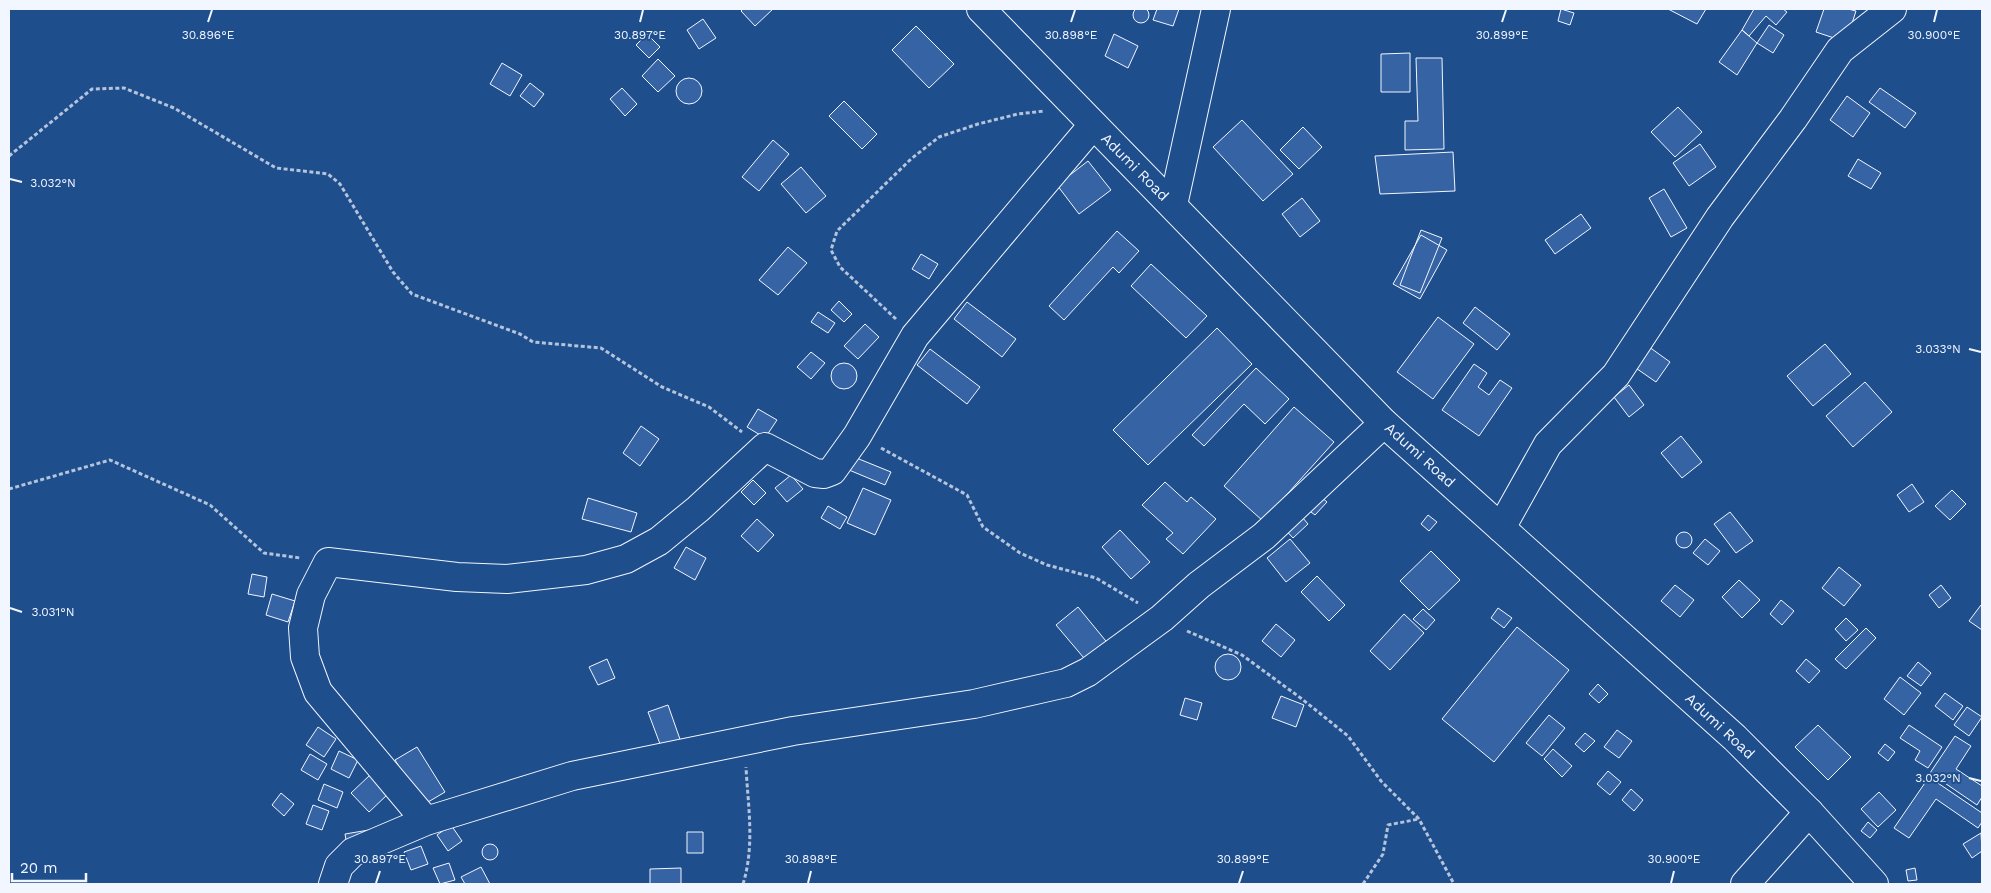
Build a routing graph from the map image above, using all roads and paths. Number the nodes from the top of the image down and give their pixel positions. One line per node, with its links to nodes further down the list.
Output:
1 (981, 9): 4 (street, Adumi Road)
2 (1216, 9): 6 (street)
3 (1892, 9): 12 (street)
4 (1085, 117): 6 (street, Adumi Road); 7 (street); 7 (path)
5 (9, 156): 10 (path)
6 (1173, 205): 8 (street, Adumi Road)
7 (915, 336): 9 (street)
8 (1384, 423): 12 (street, Adumi Road); 14 (street)
9 (857, 436): 10 (street); 14 (path)
10 (765, 447): 13 (street)
11 (9, 489): 13 (path)
12 (1501, 528): 16 (street, Adumi Road)
13 (328, 562): 18 (street)
14 (1162, 618): 15 (street); 17 (path)
15 (744, 742): 18 (street); 20 (path)
16 (1809, 812): 23 (street); 24 (street, Adumi Road)
17 (1419, 819): 21 (path); 22 (path)
18 (426, 821): 19 (street)
19 (333, 884)
20 (743, 884)
21 (1363, 884)
22 (1454, 884)
23 (1745, 884)
24 (1874, 884)

